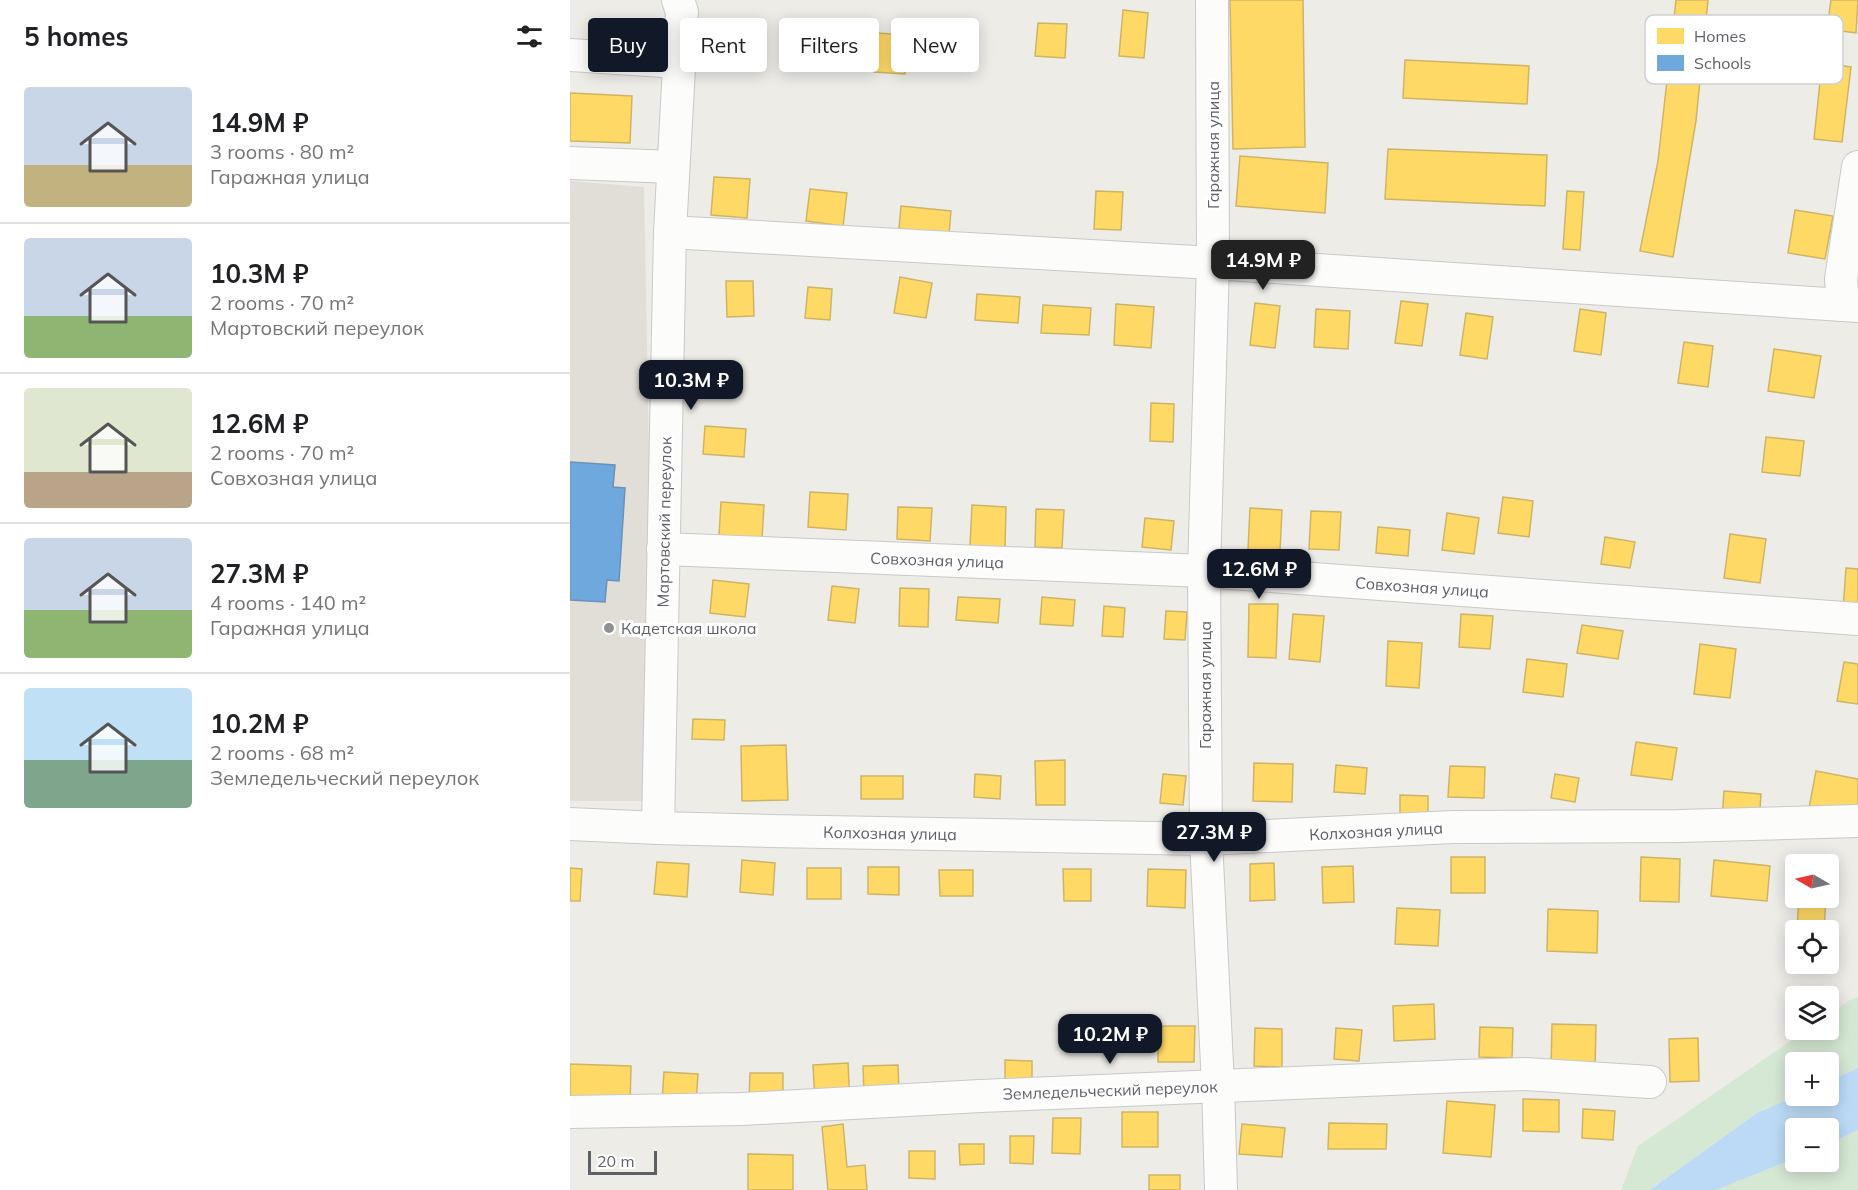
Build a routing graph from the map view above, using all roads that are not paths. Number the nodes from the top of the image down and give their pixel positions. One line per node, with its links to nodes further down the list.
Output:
1 (678, 0): 4 (street, Мартовский переулок)
2 (1212, 0): 9 (street, Гаражная улица)
3 (570, 55): 4 (street)
4 (679, 62): 6 (street, Мартовский переулок)
5 (570, 163): 6 (street)
6 (673, 167): 8 (street, Мартовский переулок)
7 (1858, 167): 10 (street)
8 (670, 232): 9 (street); 11 (street, Мартовский переулок)
9 (1213, 263): 10 (street); 12 (street, Гаражная улица)
10 (1850, 305)
11 (663, 549): 12 (street, Совхозная улица); 16 (street, Мартовский переулок)
12 (1204, 571): 13 (street, Совхозная улица); 17 (street, Гаражная улица)
13 (1858, 619)
14 (1858, 820): 17 (street, Колхозная улица)
15 (570, 824): 16 (street, Колхозная улица)
16 (658, 828): 17 (street, Колхозная улица)
17 (1206, 839): 19 (street, Гаражная улица)
18 (1650, 1082): 19 (street, Земледельческий переулок)
19 (1218, 1086): 20 (street, Земледельческий переулок); 21 (street, Гаражная улица)
20 (570, 1112)
21 (1221, 1190)

